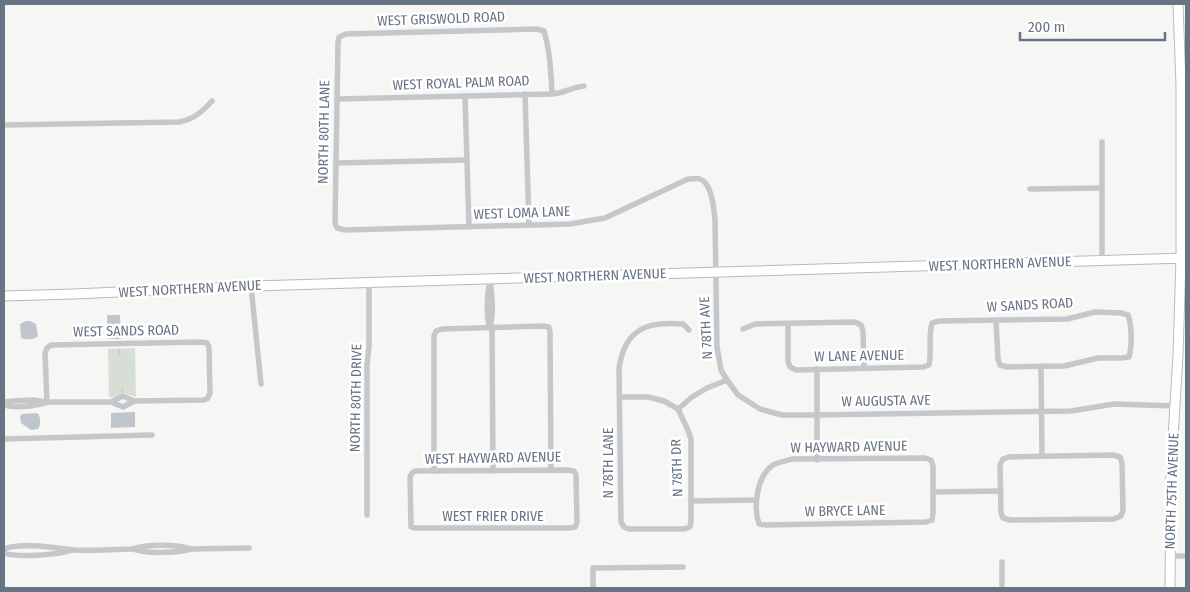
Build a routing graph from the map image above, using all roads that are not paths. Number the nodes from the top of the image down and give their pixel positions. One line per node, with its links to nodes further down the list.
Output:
1 (1178, 4): 19 (main road, NORTH 75TH AVENUE)
2 (339, 37): 5 (street, WEST GRISWOLD ROAD); 7 (street, NORTH 80TH LANE)
3 (584, 86): 5 (street, WEST ROYAL PALM ROAD)
4 (525, 94): 5 (street, WEST ROYAL PALM ROAD); 6 (street, WEST ROYAL PALM ROAD); 16 (street)
5 (552, 94)
6 (465, 96): 7 (street, WEST ROYAL PALM ROAD); 11 (street)
7 (337, 99): 12 (street, NORTH 80TH LANE)
8 (212, 100): 9 (street)
9 (4, 125)
10 (1102, 142): 14 (street)
11 (467, 160): 12 (street); 17 (street)
12 (336, 163): 18 (street, NORTH 80TH LANE)
13 (699, 178): 16 (street, WEST LOMA LANE); 21 (street, N 78TH AVE)
14 (1102, 188): 15 (street); 20 (street)
15 (1030, 189)
16 (529, 225): 17 (street, WEST LOMA LANE)
17 (469, 226): 18 (street, WEST LOMA LANE)
18 (337, 228)
19 (1184, 258): 20 (main road, WEST NORTHERN AVENUE); 42 (main road, NORTH 75TH AVENUE)
20 (1102, 260): 21 (main road, WEST NORTHERN AVENUE)
21 (716, 272): 22 (main road, WEST NORTHERN AVENUE); 35 (street, N 78TH AVE)
22 (490, 279): 23 (main road, WEST NORTHERN AVENUE); 28 (street)
23 (369, 282): 24 (main road, WEST NORTHERN AVENUE); 57 (street, NORTH 80TH DRIVE)
24 (251, 286): 25 (main road, WEST NORTHERN AVENUE); 36 (street)
25 (4, 296)
26 (996, 320): 31 (street, W SANDS ROAD); 32 (street); 32 (street, W SANDS ROAD)
27 (788, 324): 29 (street); 33 (street); 34 (street, W LANE AVENUE)
28 (491, 328): 50 (street); 51 (street); 52 (street)
29 (743, 329)
30 (690, 330): 37 (street)
31 (929, 365): 33 (street, W LANE AVENUE)
32 (1041, 366): 44 (street)
33 (864, 368): 34 (street, W LANE AVENUE)
34 (817, 370): 45 (street)
35 (727, 380): 43 (street); 45 (street, W AUGUSTA AVE)
36 (261, 384)
37 (620, 397): 43 (street); 61 (street, N 78TH LANE)
38 (47, 402): 39 (street); 40 (street, WEST SANDS ROAD); 41 (street)
39 (111, 402): 40 (street); 40 (street)
40 (134, 402)
41 (4, 403)
42 (1175, 406): 44 (street, W AUGUSTA AVE); 68 (main road, NORTH 75TH AVENUE)
43 (678, 409): 56 (street, N 78TH DR)
44 (1042, 411): 45 (street, W AUGUSTA AVE); 48 (street)
45 (817, 415): 49 (street)
46 (152, 435): 47 (street)
47 (4, 439)
48 (1042, 456): 53 (street); 53 (street)
49 (817, 460): 54 (street, W HAYWARD AVENUE); 55 (street, W HAYWARD AVENUE)
50 (551, 470): 52 (street, WEST HAYWARD AVENUE); 60 (street, WEST HAYWARD AVENUE)
51 (434, 471): 52 (street, WEST HAYWARD AVENUE); 59 (street, WEST HAYWARD AVENUE)
52 (493, 471)
53 (1001, 491): 54 (street)
54 (933, 492): 58 (street, W BRYCE LANE)
55 (756, 500): 56 (street); 58 (street, W HAYWARD AVENUE)
56 (691, 501): 61 (street, N 78TH DR)
57 (367, 515)
58 (759, 524)
59 (411, 527): 60 (street, WEST FRIER DRIVE)
60 (575, 527)
61 (690, 527)
62 (26, 546): 64 (street); 65 (street); 67 (street)
63 (250, 548): 65 (street)
64 (4, 549)
65 (74, 550): 67 (street)
66 (4, 554): 67 (street)
67 (26, 555)
68 (1170, 556): 69 (street); 74 (main road, NORTH 75TH AVENUE)
69 (1186, 556)
70 (1002, 562): 73 (street)
71 (683, 567): 72 (street)
72 (593, 588)
73 (1002, 588)
74 (1170, 588)

